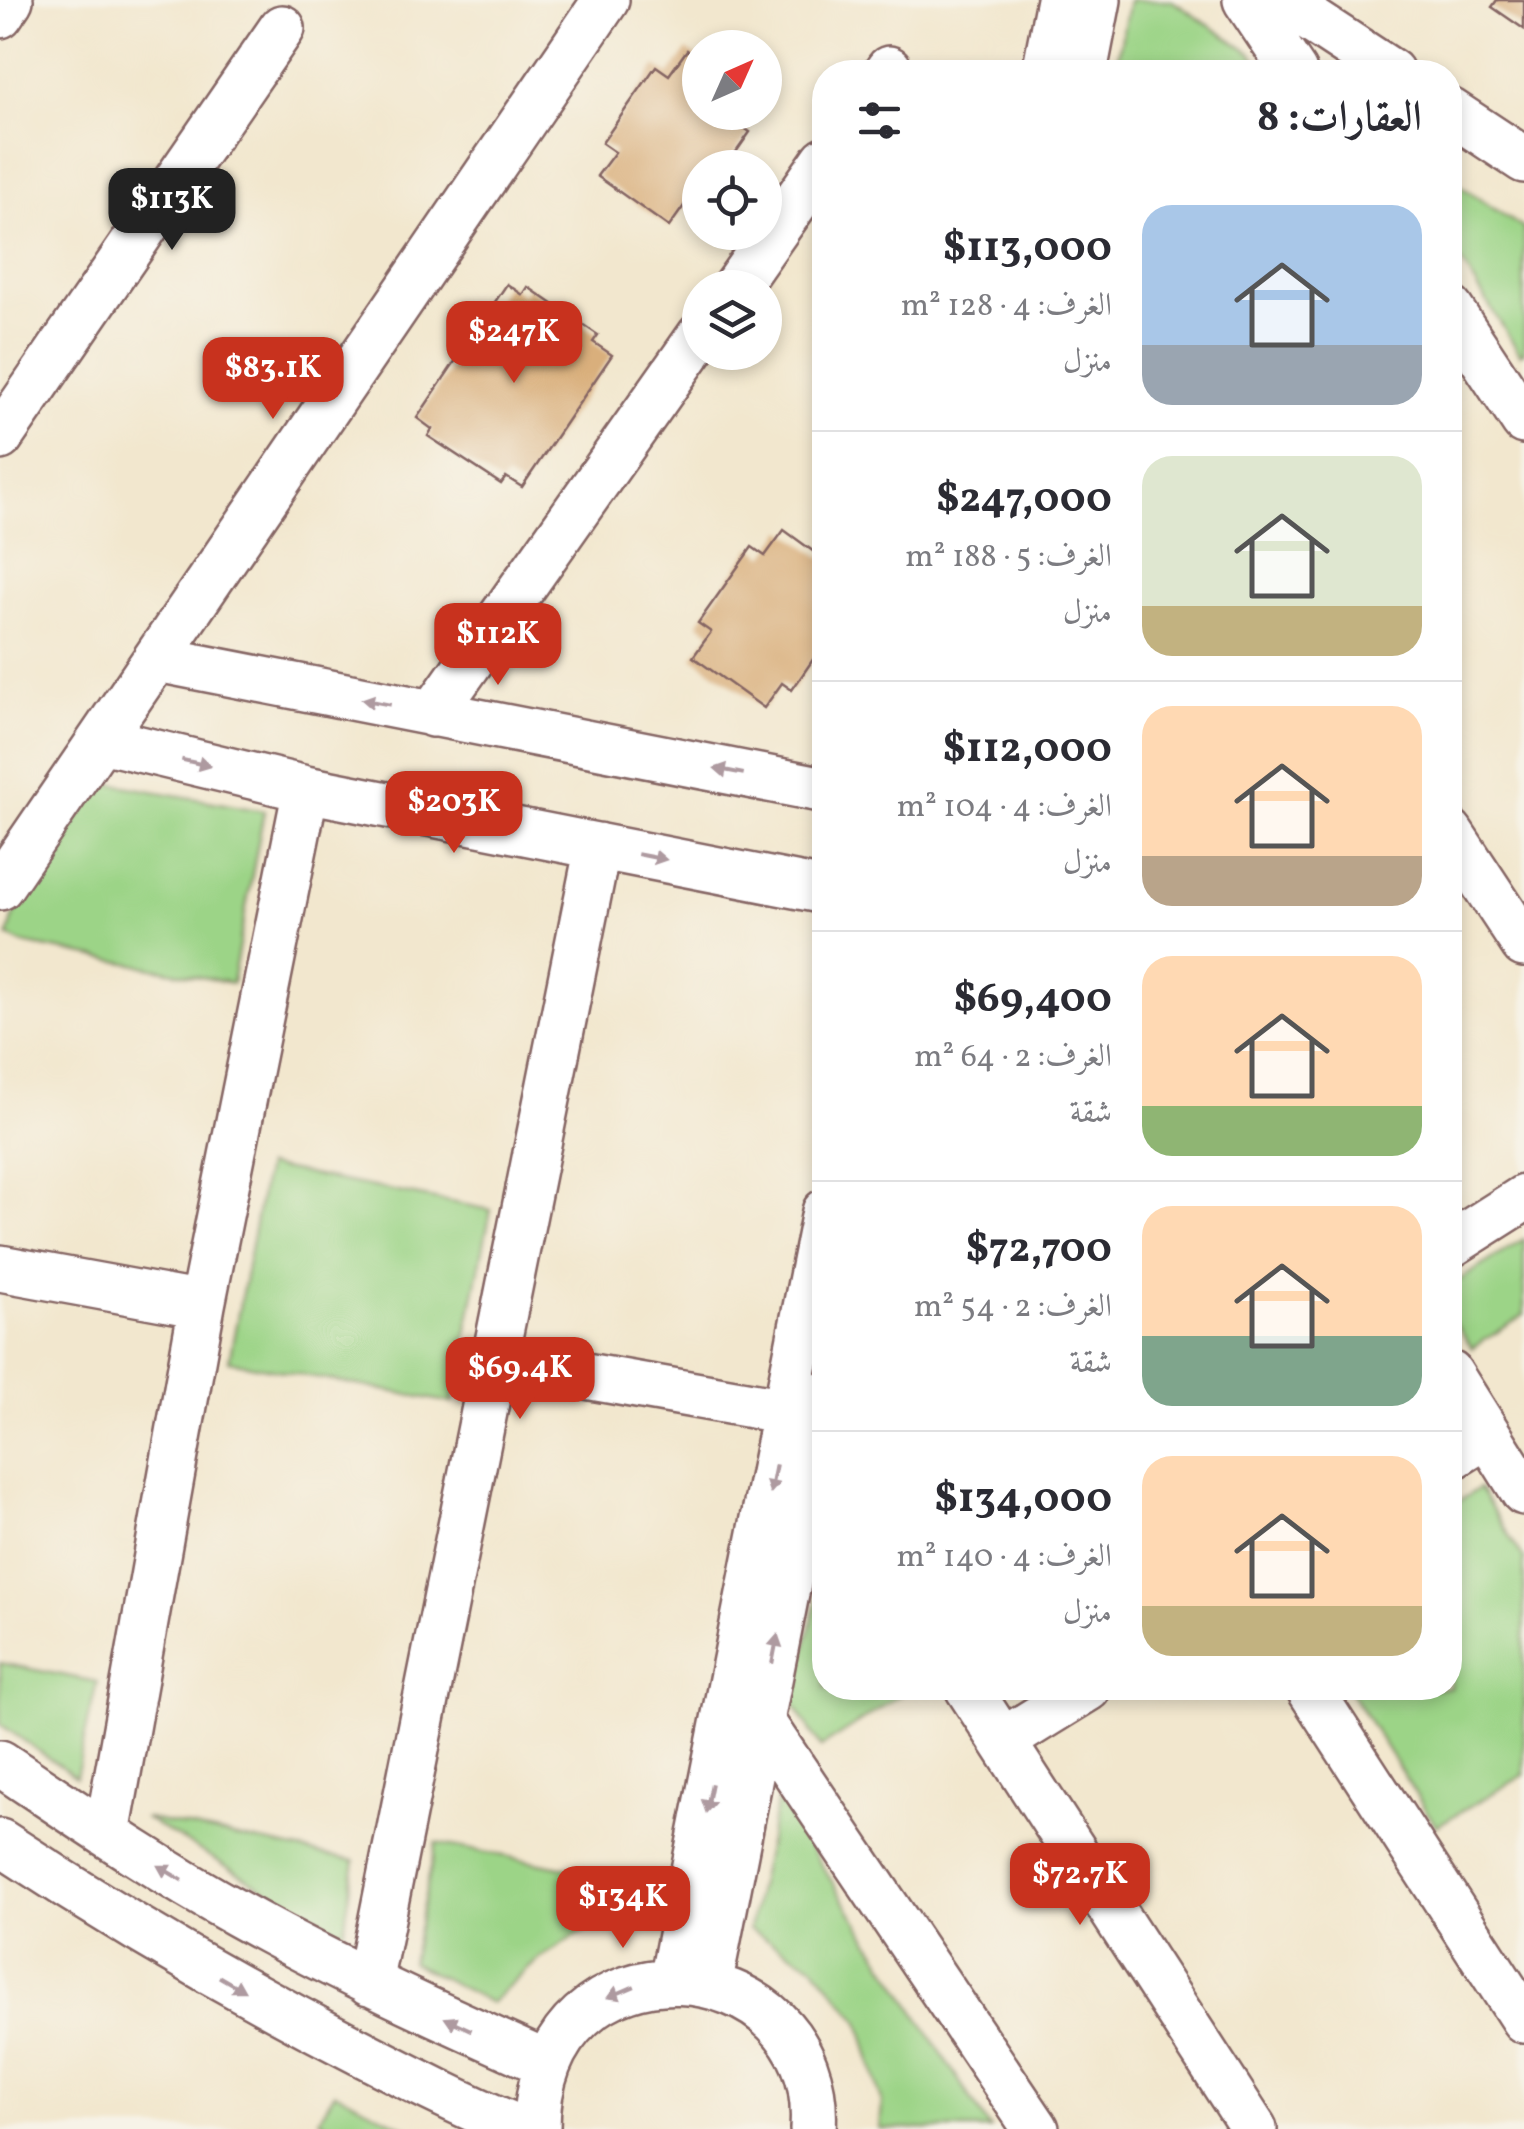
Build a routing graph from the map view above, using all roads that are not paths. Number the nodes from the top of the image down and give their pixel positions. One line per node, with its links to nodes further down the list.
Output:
1 (10, 0): 7 (street)
2 (606, 0): 21 (street)
3 (1059, 0): 9 (street)
4 (1098, 0): 10 (street)
5 (1246, 0): 11 (street)
6 (1280, 0): 12 (street)
7 (0, 14)
8 (282, 28): 20 (street)
9 (1047, 60)
10 (1086, 60)
11 (1286, 60)
12 (1372, 60)
13 (1462, 119): 14 (street)
14 (1524, 160)
15 (812, 178): 16 (street)
16 (747, 270)
17 (1462, 327): 19 (street)
18 (682, 361): 22 (street)
19 (1524, 421)
20 (0, 436)
21 (157, 658): 22 (street, one-way to 21); 23 (street)
22 (433, 714): 25 (street, one-way to 22)
23 (102, 740): 24 (street, one-way to 24); 30 (street)
24 (306, 788): 26 (street); 36 (street)
25 (812, 791)
26 (598, 846): 29 (street, one-way to 29); 38 (street)
27 (1462, 850): 32 (street)
28 (812, 876): 29 (street)
29 (772, 881): 31 (street)
30 (0, 887)
31 (812, 889)
32 (1524, 944)
33 (1524, 1198): 34 (street)
34 (1462, 1237)
35 (0, 1268): 36 (street)
36 (202, 1305): 52 (street)
37 (812, 1343): 40 (street)
38 (494, 1360): 40 (street); 55 (street)
39 (1462, 1393): 42 (street)
40 (806, 1403): 41 (street); 54 (street, one-way to 54)
41 (812, 1433)
42 (1487, 1434): 43 (street); 44 (street)
43 (1462, 1450)
44 (1524, 1492)
45 (812, 1498): 49 (street, one-way to 45)
46 (976, 1700): 50 (street)
47 (1069, 1700): 50 (street)
48 (1317, 1700): 56 (street)
49 (761, 1721): 54 (street); 61 (street)
50 (1004, 1740): 62 (street)
51 (0, 1764): 52 (street)
52 (106, 1834): 55 (street, one-way to 52)
53 (0, 1842): 58 (street, one-way to 58)
54 (691, 1983): 57 (street, one-way to 57); 60 (street)
55 (369, 1984): 57 (street, one-way to 55)
56 (1524, 2020)
57 (547, 2064): 59 (street)
58 (520, 2129)
59 (537, 2129)
60 (814, 2129)
61 (1036, 2129)
62 (1254, 2129)

